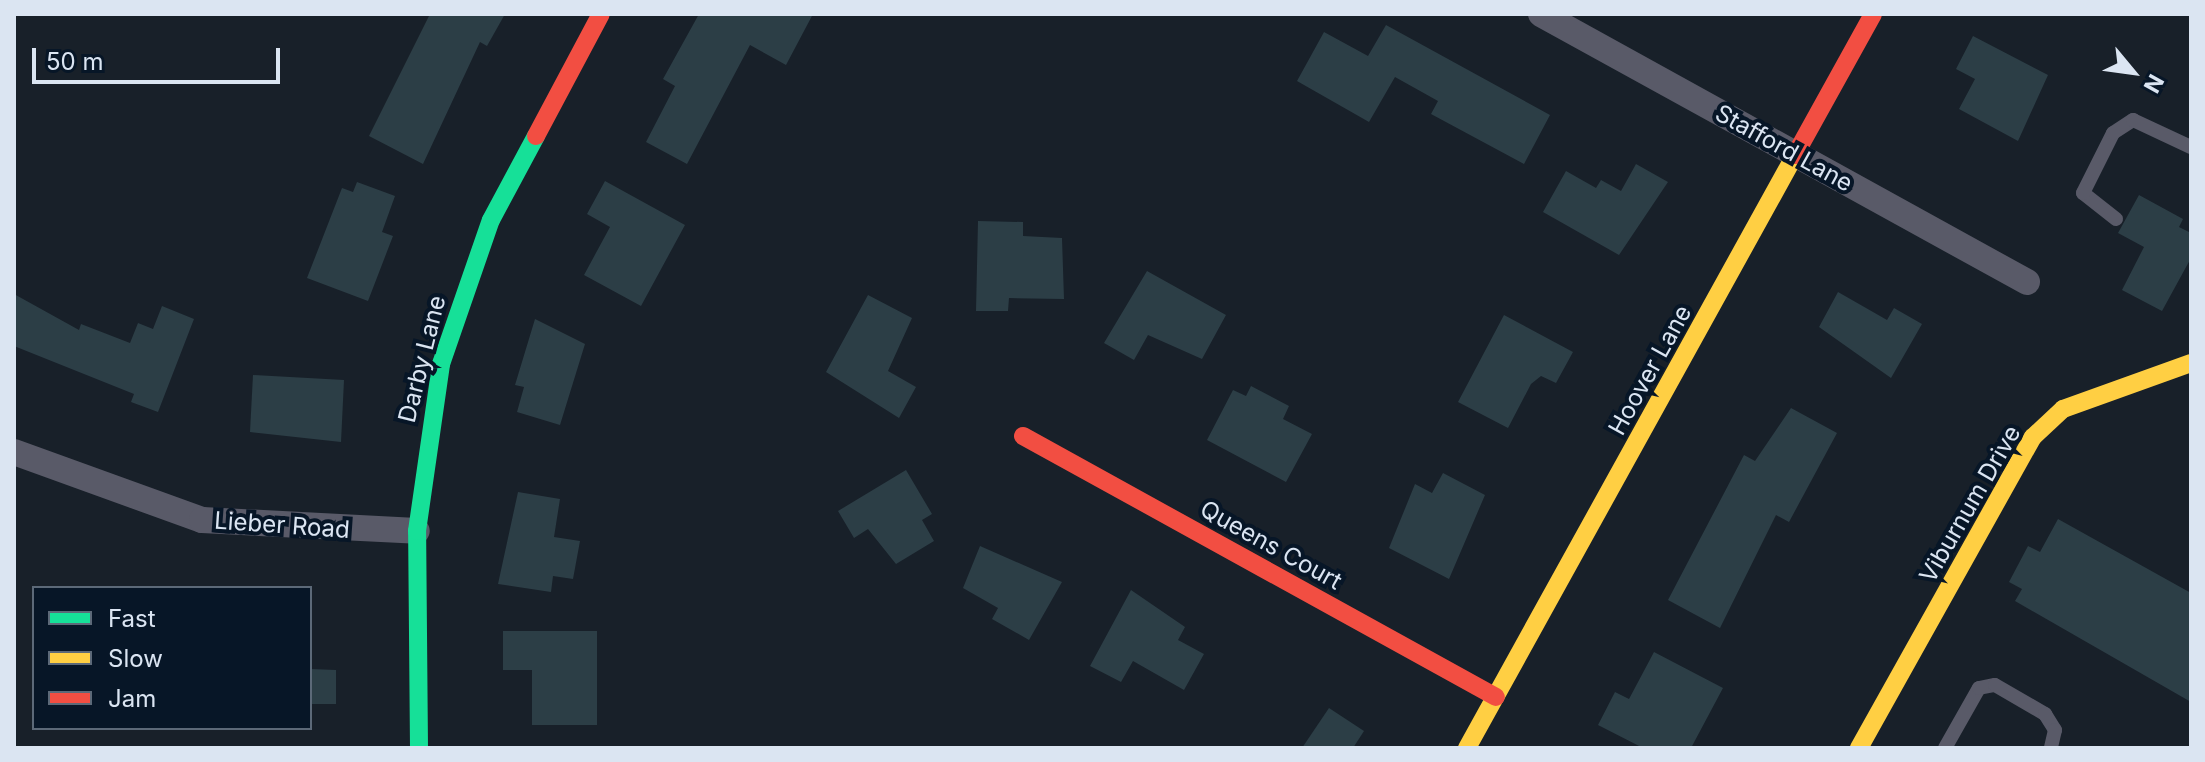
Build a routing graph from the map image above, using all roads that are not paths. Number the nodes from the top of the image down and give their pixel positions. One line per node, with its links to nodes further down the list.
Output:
1 (601, 14): 11 (street, Darby Lane)
2 (1541, 14): 5 (street, Stafford Lane)
3 (1873, 14): 5 (street, Hoover Lane)
4 (2191, 147): 6 (lane)
5 (1795, 154): 7 (street, Stafford Lane); 12 (street, Hoover Lane)
6 (2116, 219)
7 (2027, 282)
8 (2191, 363): 15 (street, Viburnum Drive)
9 (1023, 436): 12 (street, Queens Court)
10 (14, 452): 11 (street, Lieber Road)
11 (417, 531): 13 (street, Darby Lane)
12 (1496, 697): 14 (street, Hoover Lane)
13 (419, 748)
14 (1467, 748)
15 (1859, 748)
16 (1945, 748): 17 (lane)
17 (2051, 748)

